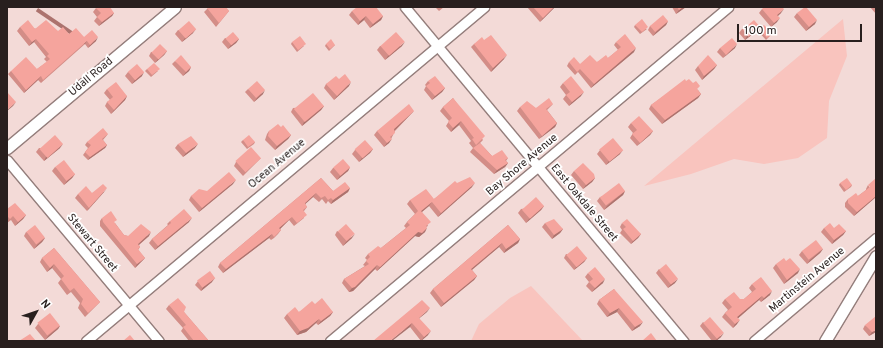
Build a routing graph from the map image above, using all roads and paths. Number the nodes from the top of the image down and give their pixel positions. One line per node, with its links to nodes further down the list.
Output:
1 (175, 7): 6 (street, Udall Road)
2 (405, 7): 5 (street, East Oakdale Street)
3 (484, 7): 5 (street, Ocean Avenue)
4 (728, 7): 8 (street, Bay Shore Avenue)
5 (437, 46): 8 (street, East Oakdale Street); 11 (street, Ocean Avenue)
6 (7, 148)
7 (7, 160): 11 (street, Stewart Street)
8 (538, 167): 14 (street, Bay Shore Avenue); 15 (street, East Oakdale Street)
9 (876, 238): 16 (street, Martinstein Avenue)
10 (876, 256): 17 (street)
11 (128, 304): 12 (street, Ocean Avenue); 13 (street, Stewart Street)
12 (86, 341)
13 (159, 341)
14 (330, 341)
15 (683, 341)
16 (754, 341)
17 (825, 341)

